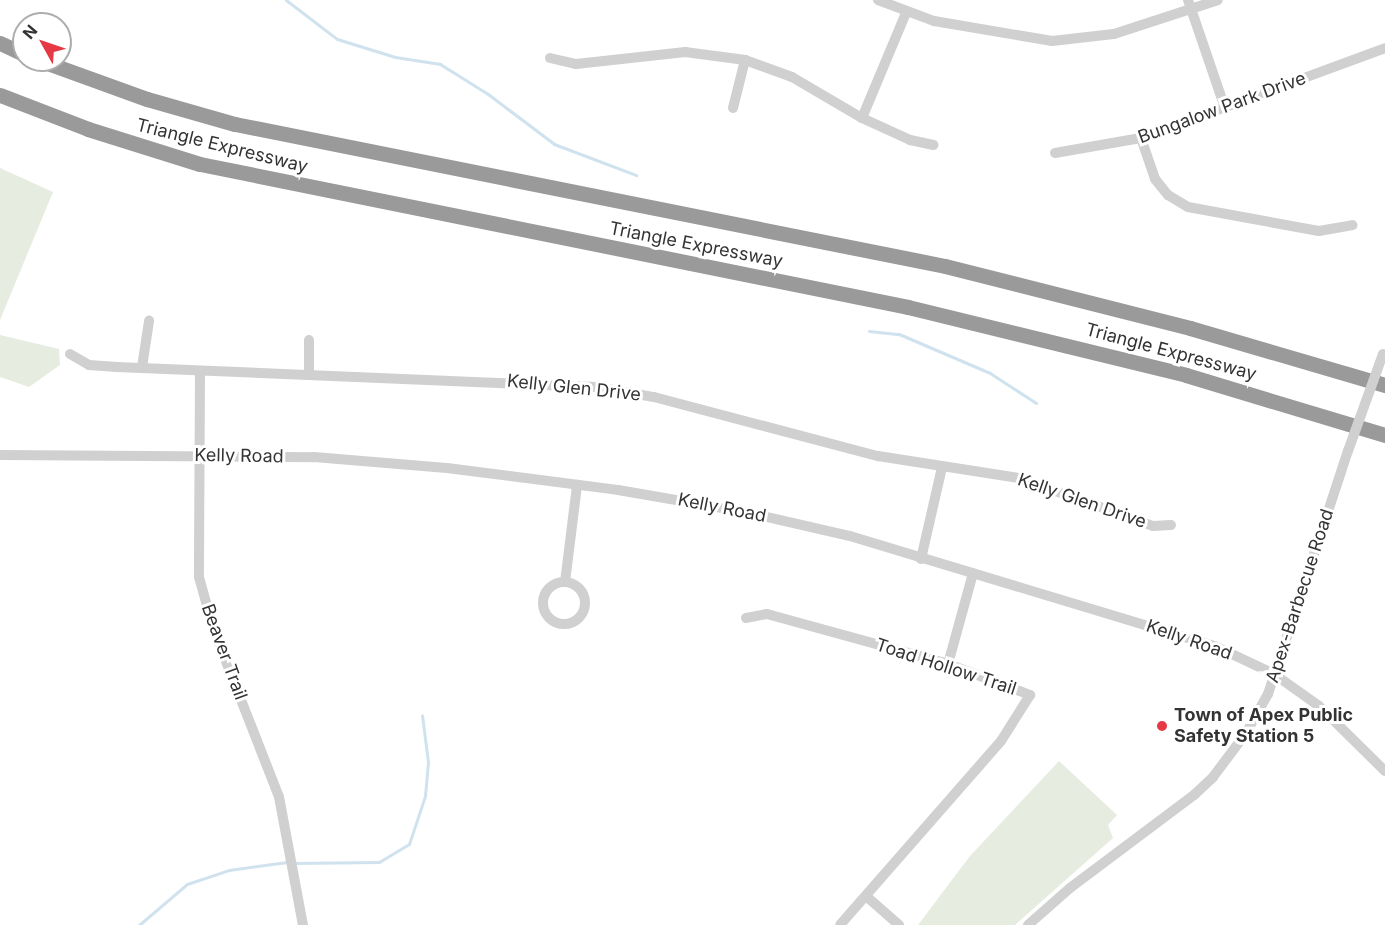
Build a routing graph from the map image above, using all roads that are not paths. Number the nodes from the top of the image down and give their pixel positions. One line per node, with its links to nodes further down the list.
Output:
1 (878, 0): 4 (street)
2 (1218, 0): 3 (street)
3 (1190, 5): 4 (street); 11 (street)
4 (906, 13): 12 (street)
5 (1385, 48): 11 (street, Bungalow Park Drive)
6 (550, 58): 7 (street)
7 (745, 60): 10 (street); 12 (street)
8 (72, 72): 24 (highway, Triangle Expressway)
9 (0, 95): 25 (highway, Triangle Expressway)
10 (734, 108)
11 (1225, 108): 13 (street, Bungalow Park Drive)
12 (862, 118): 14 (street)
13 (1141, 138): 15 (street, Bungalow Park Drive); 16 (street)
14 (933, 145)
15 (1055, 153)
16 (1352, 225)
17 (149, 321): 21 (street)
18 (309, 340): 23 (street)
19 (1384, 352): 36 (street, Apex-Barbecue Road, bridge)
20 (70, 354): 21 (street, Kelly Glen Drive)
21 (142, 367): 22 (street, Kelly Glen Drive)
22 (200, 371): 23 (street, Kelly Glen Drive); 27 (street, Beaver Trail)
23 (309, 374): 28 (street, Kelly Glen Drive)
24 (1385, 385)
25 (1385, 435)
26 (0, 455): 27 (street, Kelly Road)
27 (200, 455): 29 (street, Kelly Road); 39 (street, Beaver Trail)
28 (942, 467): 30 (street, Kelly Glen Drive); 31 (street)
29 (577, 485): 31 (street, Kelly Road); 33 (street)
30 (1171, 525)
31 (921, 559): 32 (street, Kelly Road)
32 (973, 573): 35 (street); 36 (street, Kelly Road)
33 (565, 582)
34 (746, 618): 35 (street, Toad Hollow Trail)
35 (948, 664): 38 (street, Toad Hollow Trail)
36 (1274, 674): 37 (street, Kelly Road); 42 (street, Apex-Barbecue Road)
37 (1385, 771)
38 (866, 896): 40 (street, Toad Hollow Trail); 41 (street)
39 (303, 925)
40 (840, 925)
41 (899, 925)
42 (1028, 925)

